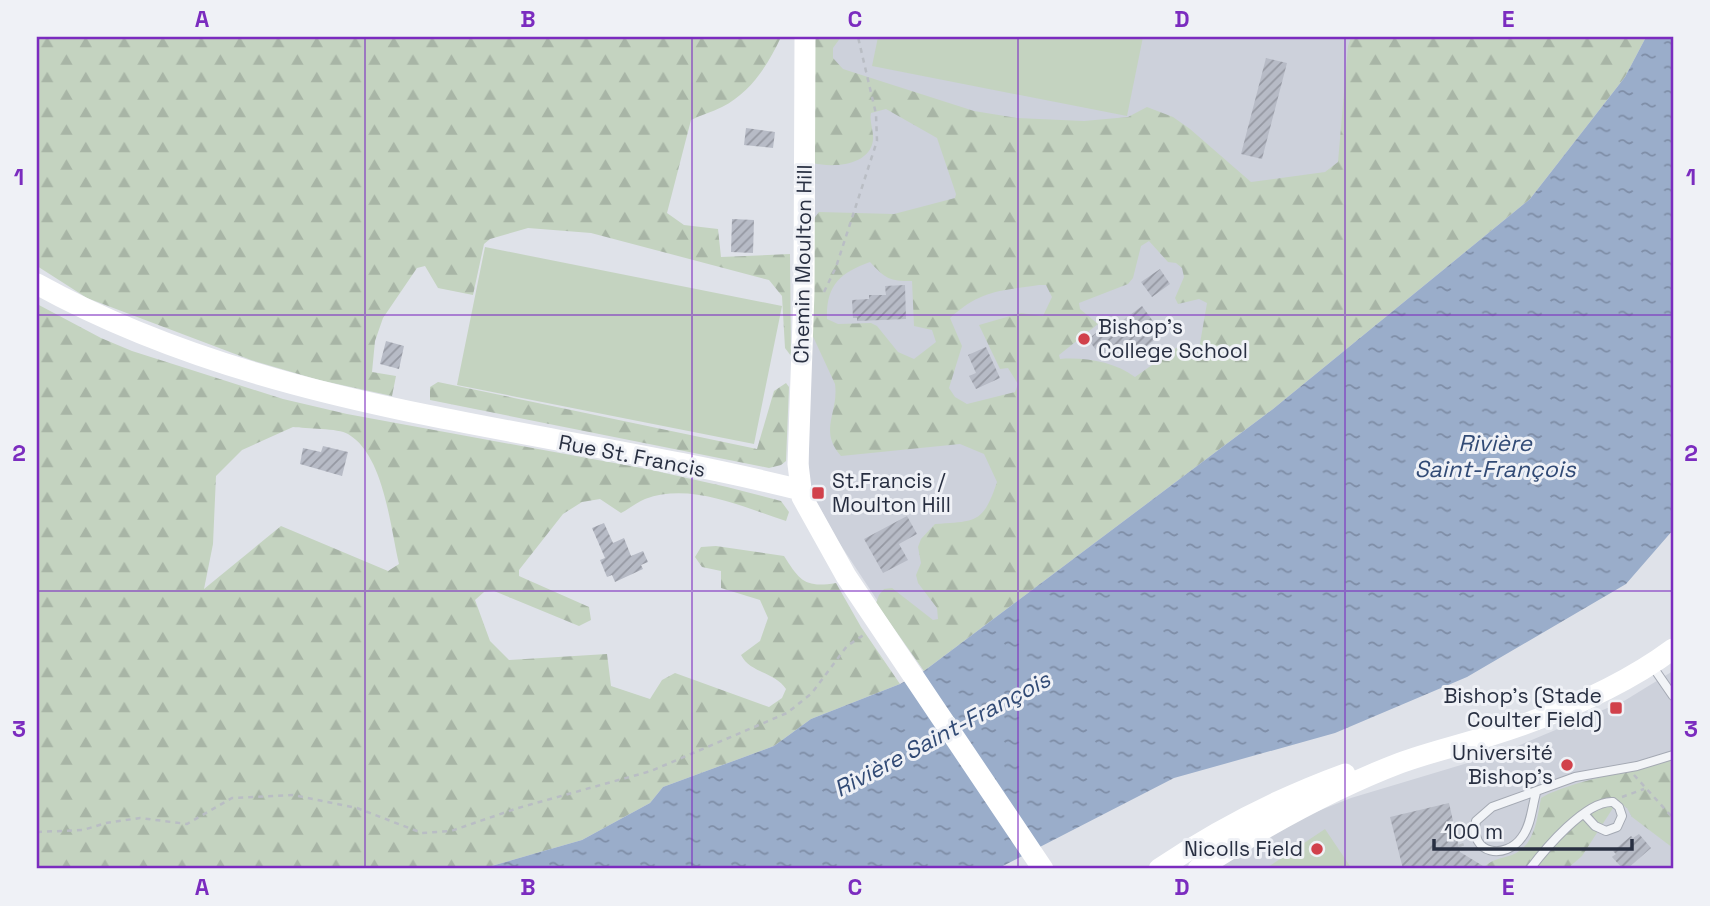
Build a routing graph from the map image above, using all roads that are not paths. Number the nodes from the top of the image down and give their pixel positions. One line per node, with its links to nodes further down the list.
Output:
1 (805, 37): 3 (street, Chemin Moulton Hill)
2 (37, 284): 3 (street, Rue St. Francis)
3 (801, 490): 11 (street)
4 (1673, 649): 5 (street)
5 (1651, 664): 6 (lane); 8 (street)
6 (1673, 696)
7 (1673, 755): 9 (lane)
8 (1402, 763): 12 (street); 13 (street)
9 (1536, 793): 9 (lane)
10 (1584, 814): 10 (lane); 14 (lane)
11 (1042, 868)
12 (1159, 869)
13 (1198, 869)
14 (1530, 869)

